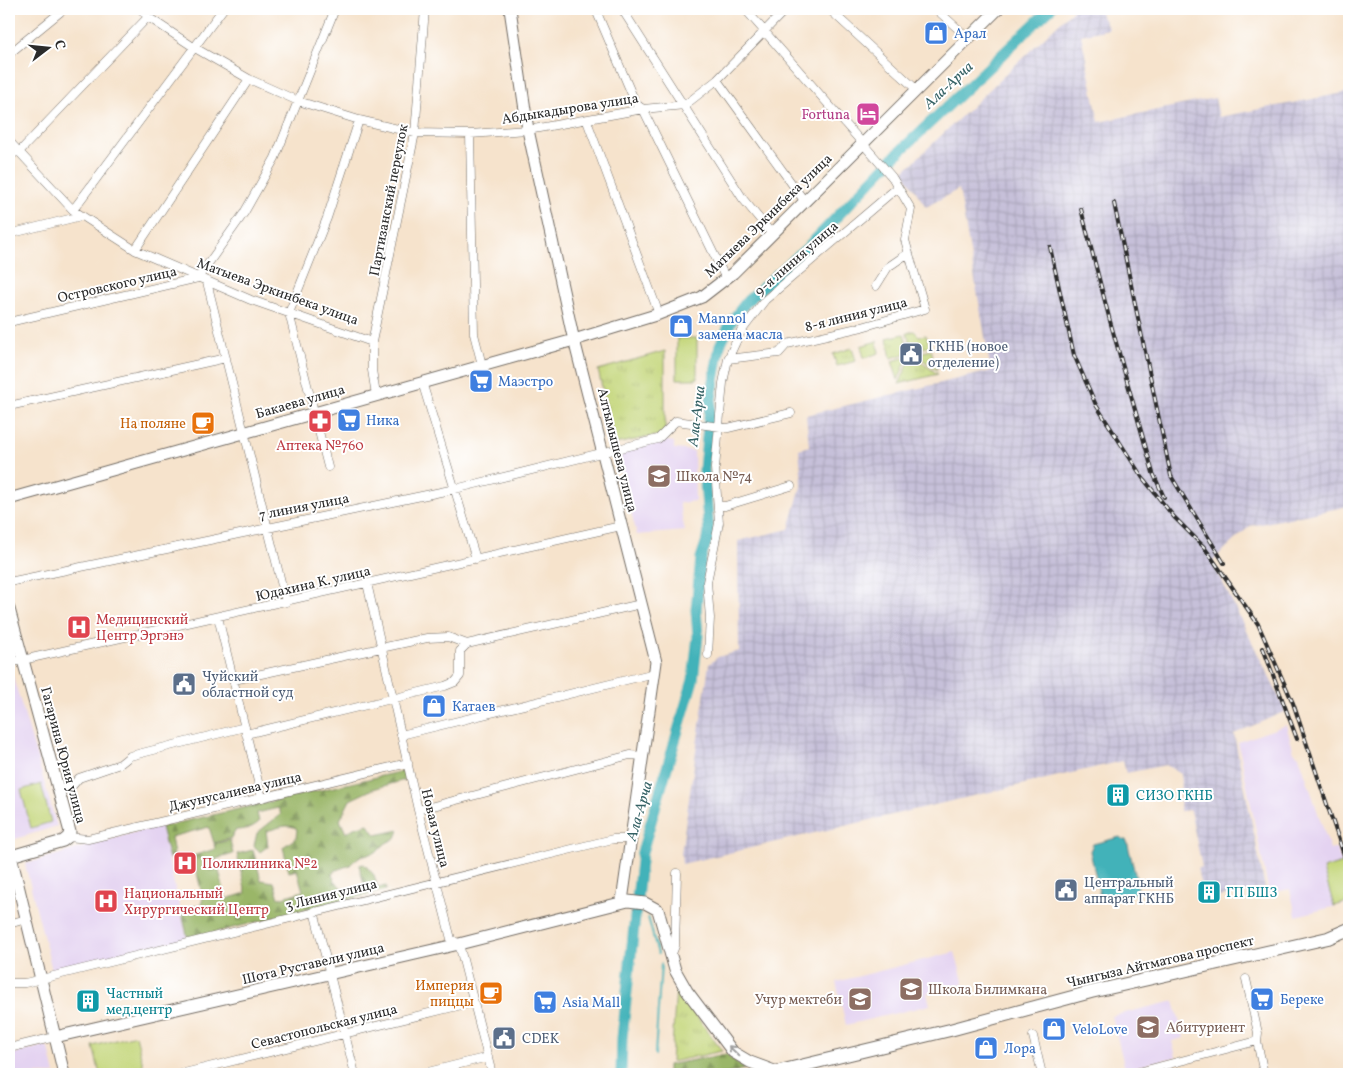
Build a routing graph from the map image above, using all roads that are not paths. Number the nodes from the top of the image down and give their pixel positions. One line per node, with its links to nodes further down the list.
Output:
1 (64, 9): 18 (street)
2 (140, 9): 14 (street, Абдыкадырова улица)
3 (223, 9): 17 (street)
4 (334, 9): 22 (street, Островского улица)
5 (425, 9): 28 (street, Партизанский переулок)
6 (510, 9): 27 (main road, Алтымышева улица)
7 (601, 9): 24 (street)
8 (622, 9): 23 (street)
9 (745, 9): 15 (street)
10 (786, 9): 15 (street)
11 (829, 9): 21 (street)
12 (936, 9): 16 (street)
13 (998, 9): 16 (main road, Матыева Эркинбека улица)
14 (148, 17): 17 (street, Абдыкадырова улица); 32 (street)
15 (765, 32): 20 (street); 31 (street)
16 (968, 38): 21 (main road, Матыева Эркинбека улица)
17 (195, 48): 19 (street, Абдыкадырова улица); 36 (street)
18 (9, 54)
19 (249, 79): 22 (street, Абдыкадырова улица); 40 (street)
20 (717, 80): 23 (street); 35 (street)
21 (917, 90): 31 (main road, Матыева Эркинбека улица)
22 (298, 101): 25 (street, Абдыкадырова улица); 42 (street, Островского улица)
23 (685, 105): 24 (street, Абдыкадырова улица); 39 (street)
24 (643, 109): 26 (street, Абдыкадырова улица); 43 (street)
25 (359, 120): 28 (street, Абдыкадырова улица); 46 (street)
26 (587, 121): 27 (street, Абдыкадырова улица); 47 (street)
27 (528, 130): 29 (street, Абдыкадырова улица); 49 (main road, Алтымышева улица)
28 (416, 133): 29 (street, Абдыкадырова улица); 50 (street, Партизанский переулок)
29 (470, 134): 53 (street)
30 (9, 141): 32 (street, Матыева Эркинбека улица)
31 (862, 144): 34 (street); 35 (main road, Матыева Эркинбека улица)
32 (19, 152): 33 (street); 36 (street, Матыева Эркинбека улица)
33 (9, 154)
34 (898, 186): 41 (street, 8-я линия улица); 52 (street, 9-я линия улица)
35 (804, 202): 39 (main road, Матыева Эркинбека улица)
36 (73, 210): 37 (street, Матыева Эркинбека улица)
37 (81, 216): 38 (street); 40 (street, Матыева Эркинбека улица)
38 (9, 234)
39 (772, 234): 43 (main road, Матыева Эркинбека улица)
40 (135, 250): 42 (street, Матыева Эркинбека улица)
41 (907, 254): 45 (street); 52 (street, 8-я линия улица)
42 (198, 278): 44 (street, Матыева Эркинбека улица); 48 (street, Островского улица)
43 (726, 279): 47 (main road, Матыева Эркинбека улица)
44 (207, 282): 46 (street, Матыева Эркинбека улица); 51 (street)
45 (876, 286)
46 (289, 313): 50 (street, Матыева Эркинбека улица); 57 (street)
47 (659, 314): 49 (main road, Матыева Эркинбека улица)
48 (9, 322)
49 (574, 340): 53 (main road, Матыева Эркинбека улица); 61 (main road, Алтымышева улица)
50 (372, 342): 55 (street, Партизанский переулок)
51 (226, 358): 56 (street); 60 (street)
52 (728, 360): 59 (street, 9-я линия улица)
53 (482, 365): 54 (main road, Матыева Эркинбека улица)
54 (422, 382): 55 (main road, Бакаева улица); 64 (street)
55 (376, 395): 57 (main road, Бакаева улица)
56 (9, 406)
57 (313, 413): 60 (main road, Бакаева улица); 62 (street)
58 (791, 413): 59 (street)
59 (718, 427): 61 (street, 7 линия улица); 66 (street, 9-я линия улица)
60 (244, 432): 65 (main road, Бакаева улица); 67 (street)
61 (602, 451): 64 (street, 7 линия улица); 68 (main road, Алтымышева улица)
62 (328, 467)
63 (791, 486): 66 (street)
64 (455, 489): 67 (street, 7 линия улица); 69 (street)
65 (9, 499)
66 (718, 506): 78 (street, 9-я линия улица)
67 (267, 526): 70 (street, 7 линия улица); 72 (street)
68 (621, 526): 69 (street, Юдахина К. улица); 73 (main road, Алтымышева улица)
69 (476, 559): 71 (street, Юдахина К. улица)
70 (9, 582)
71 (367, 583): 72 (street, Юдахина К. улица); 77 (street, Новая улица)
72 (286, 602): 75 (street, Юдахина К. улица)
73 (641, 604): 76 (street); 81 (main road, Алтымышева улица)
74 (9, 609): 79 (main road, Гагарина Юрия улица)
75 (218, 616): 79 (street, Юдахина К. улица); 82 (street)
76 (467, 644): 77 (street); 83 (street)
77 (380, 648): 82 (street); 83 (street, Новая улица)
78 (708, 655)
79 (23, 659): 80 (street, Юдахина К. улица); 88 (main road, Гагарина Юрия улица)
80 (9, 663)
81 (655, 673): 85 (street); 86 (main road, Алтымышева улица)
82 (234, 680): 84 (street)
83 (392, 698): 84 (street); 85 (street, Новая улица)
84 (246, 730): 88 (street); 89 (street)
85 (401, 735): 87 (street, Новая улица)
86 (643, 756): 90 (street); 92 (main road, Алтымышева улица)
87 (408, 763): 89 (street, Джунусалиева улица); 90 (street, Новая улица)
88 (59, 788): 91 (main road, Гагарина Юрия улица)
89 (262, 798): 91 (street, Джунусалиева улица)
90 (418, 810): 95 (street, Новая улица)
91 (68, 837): 93 (main road, Гагарина Юрия улица)
92 (631, 840): 95 (street, 3 Линия улица); 96 (main road, Алтымышева улица)
93 (10, 856): 98 (main road, Гагарина Юрия улица)
94 (677, 873): 104 (street)
95 (437, 881): 97 (street, 3 Линия улица); 103 (street, Новая улица)
96 (625, 901): 103 (main road, Шота Руставели улица); 104 (main road)
97 (314, 911): 105 (street); 106 (street, 3 Линия улица)
98 (26, 919): 99 (street); 106 (main road, Гагарина Юрия улица)
99 (9, 924)
100 (1349, 929): 101 (main road, Чынгыза Айтматова проспект)
101 (1328, 938): 102 (main road, Чынгыза Айтматова проспект); 116 (main road, Чынгыза Айтматова проспект)
102 (1349, 939)
103 (459, 944): 105 (main road, Шота Руставели улица); 109 (street, Новая улица)
104 (671, 956): 116 (main road, one-way to 104)
105 (330, 975): 110 (street); 112 (main road, Шота Руставели улица)
106 (40, 979): 108 (street, 3 Линия улица); 112 (main road, Гагарина Юрия улица)
107 (1246, 979): 113 (street)
108 (9, 983)
109 (474, 1002): 110 (street, Севастопольская улица); 115 (street, Новая улица)
110 (345, 1034): 118 (street, Севастопольская улица); 119 (street)
111 (1033, 1036): 122 (street)
112 (55, 1037): 114 (street, Шота Руставели улица); 117 (main road, Гагарина Юрия улица)
113 (1257, 1041): 123 (street); 124 (street)
114 (9, 1048)
115 (488, 1057): 120 (street); 121 (street, Новая улица)
116 (774, 1073)
117 (64, 1074)
118 (180, 1074)
119 (354, 1074)
120 (420, 1074)
121 (492, 1074)
122 (1042, 1074)
123 (1131, 1074)
124 (1264, 1074)

